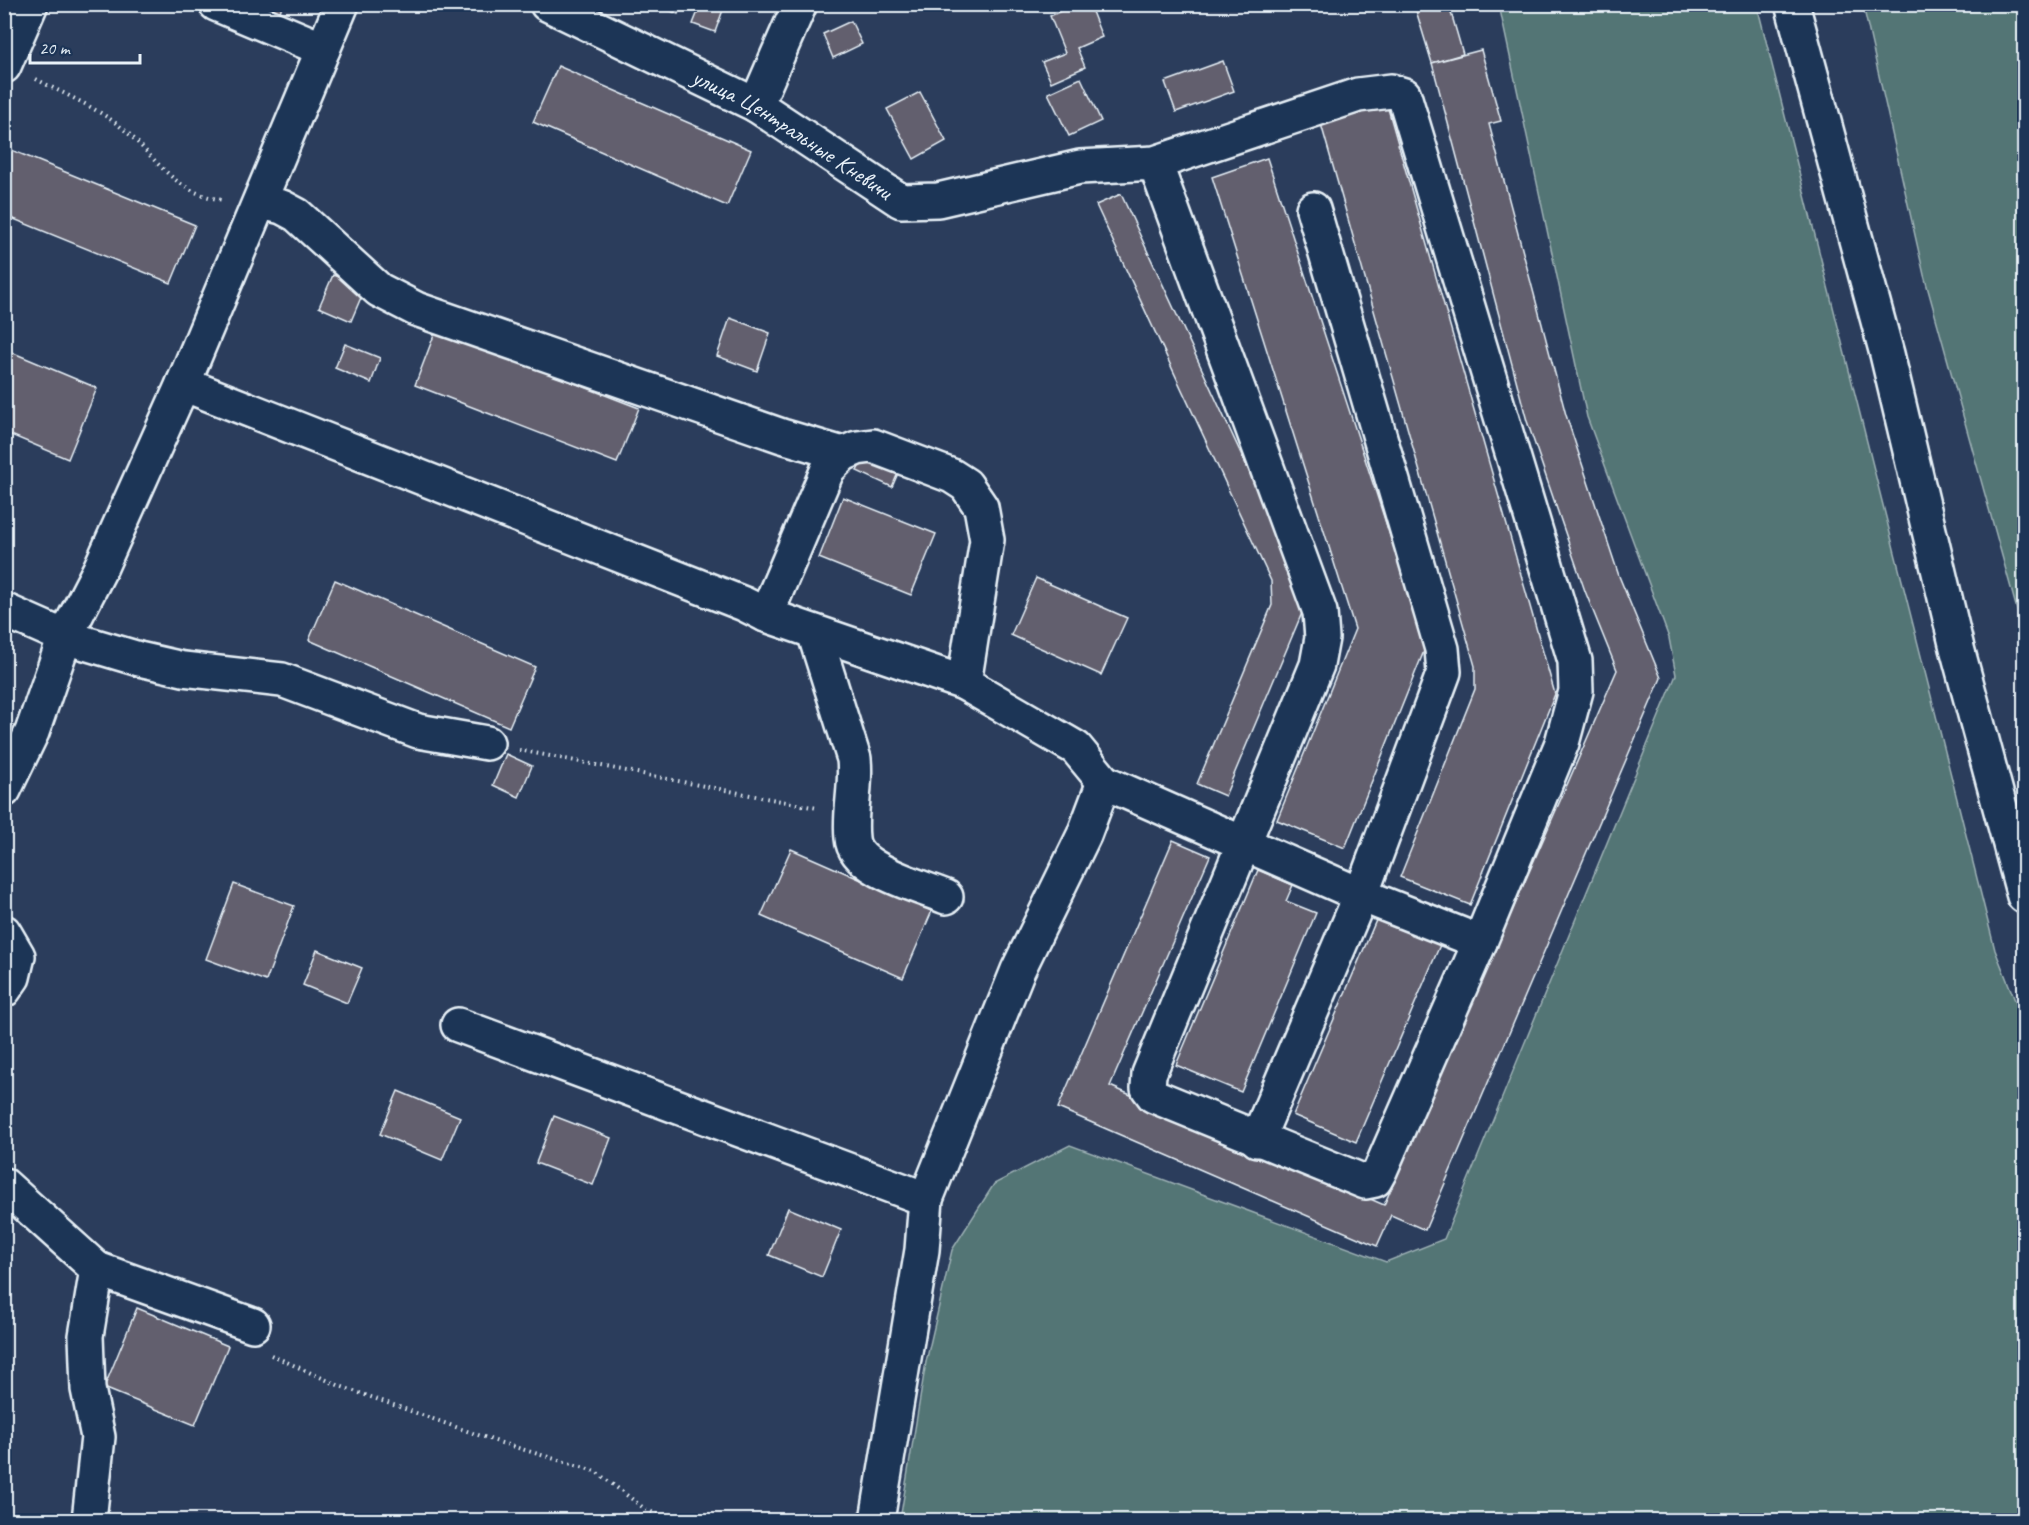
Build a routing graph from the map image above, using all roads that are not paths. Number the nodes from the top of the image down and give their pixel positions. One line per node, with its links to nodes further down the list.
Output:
1 (31, 4): 8 (street)
2 (216, 4): 7 (street)
3 (342, 4): 7 (street)
4 (547, 4): 9 (street, улица Центральные Кневичи)
5 (800, 4): 9 (street)
6 (1792, 4): 25 (street)
7 (323, 49): 11 (street)
8 (5, 64)
9 (756, 105): 10 (street, улица Центральные Кневичи)
10 (1155, 163): 23 (street); 28 (street, улица Центральные Кневичи)
11 (260, 202): 13 (street); 14 (street)
12 (1313, 209): 24 (street)
13 (183, 384): 16 (street); 18 (street)
14 (843, 454): 16 (street); 19 (street)
15 (4, 610): 18 (street)
16 (766, 615): 17 (street)
17 (814, 632): 19 (street); 26 (street)
18 (66, 637): 20 (street); 22 (street)
19 (964, 684): 21 (street)
20 (487, 743)
21 (1104, 782): 23 (street); 33 (street)
22 (4, 790)
23 (1244, 845): 24 (street); 31 (street)
24 (1361, 895): 28 (street); 31 (street)
25 (2025, 896)
26 (946, 897)
27 (4, 932): 29 (street)
28 (1480, 942): 31 (street)
29 (4, 990)
30 (458, 1025): 33 (street)
31 (1257, 1140)
32 (4, 1185): 34 (street)
33 (926, 1199): 37 (street)
34 (97, 1269): 35 (street); 36 (street)
35 (253, 1325)
36 (89, 1521)
37 (877, 1521)

